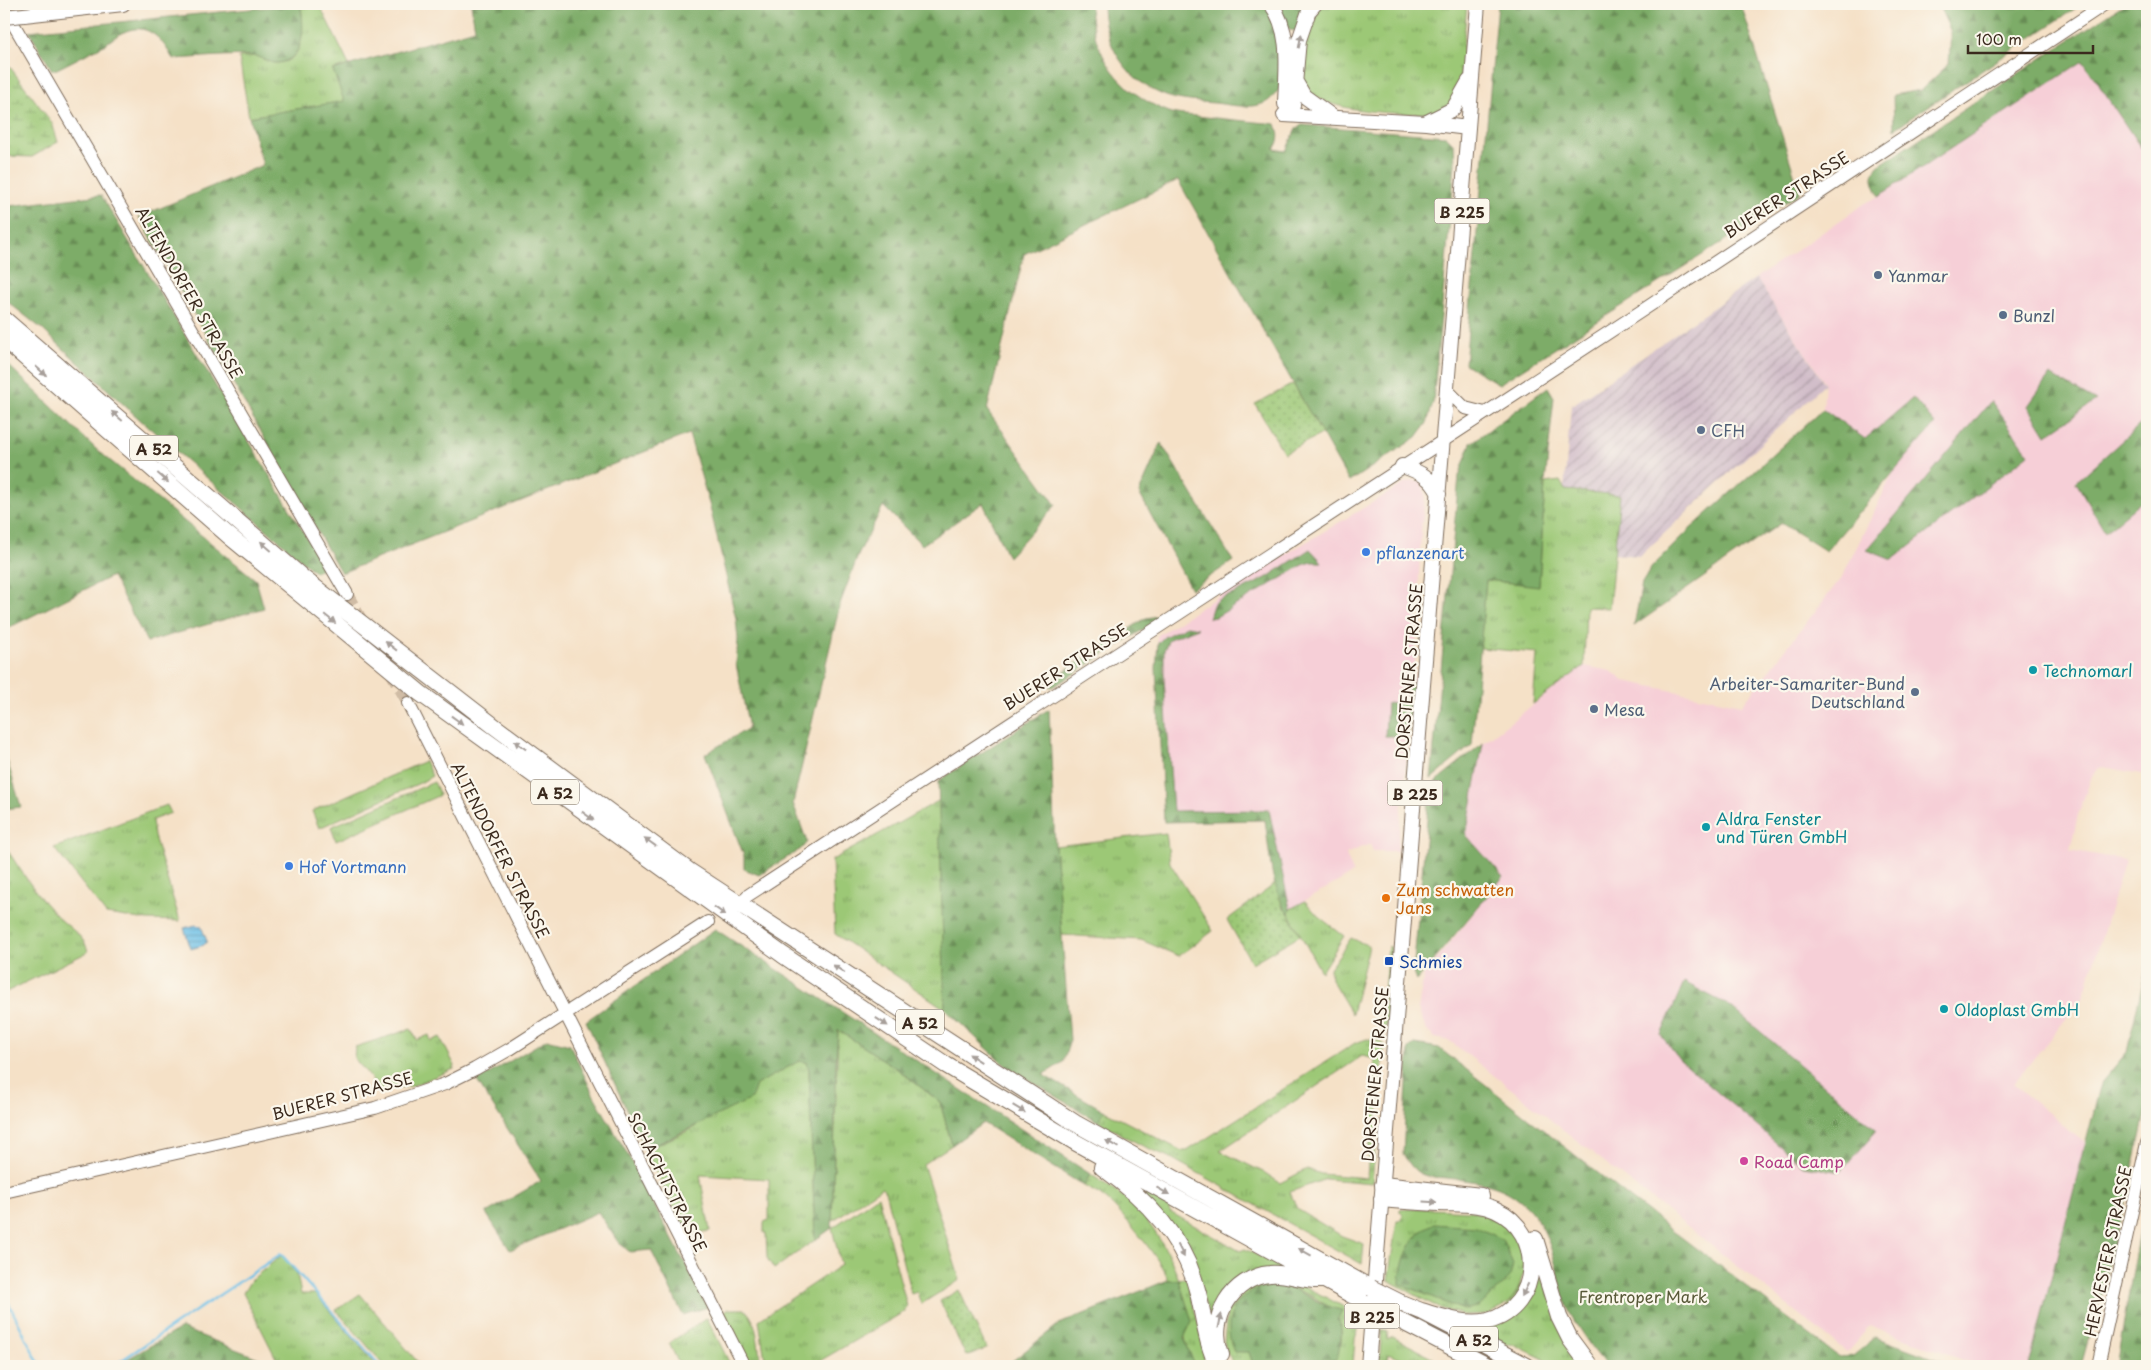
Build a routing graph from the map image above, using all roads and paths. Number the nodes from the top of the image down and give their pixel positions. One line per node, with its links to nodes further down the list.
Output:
1 (123, 4): 7 (main road, bridge)
2 (1271, 4): 10 (main road)
3 (1315, 4): 9 (main road, one-way to 3)
4 (1478, 4): 8 (main road, B 225)
5 (2105, 4): 17 (street, BUERER STRASSE)
6 (4, 8): 21 (street, ALTENDORFER STRASSE)
7 (4, 17)
8 (1472, 73): 12 (main road); 13 (main road, B 225)
9 (1296, 82): 10 (main road); 11 (main road)
10 (1284, 115): 11 (main road)
11 (1334, 118): 12 (main road)
12 (1426, 123): 13 (main road)
13 (1468, 128): 16 (main road, DORSTENER STRASSE / B 225)
14 (4, 319): 31 (highway, A 52, one-way to 14, bridge)
15 (4, 339): 26 (highway, A 52, one-way to 26)
16 (1448, 391): 17 (street); 18 (main road, DORSTENER STRASSE / B 225)
17 (1485, 413): 18 (street, BUERER STRASSE)
18 (1444, 440): 19 (street, BUERER STRASSE); 20 (main road, DORSTENER STRASSE / B 225)
19 (1402, 466): 20 (main road); 23 (street, BUERER STRASSE)
20 (1439, 494): 29 (main road, DORSTENER STRASSE / B 225)
21 (347, 594)
22 (408, 703): 25 (street, ALTENDORFER STRASSE)
23 (747, 896)
24 (708, 922): 25 (street, BUERER STRASSE)
25 (565, 1012): 28 (street, BUERER STRASSE); 32 (street, SCHACHTSTRASSE)
26 (1075, 1142): 30 (highway, A 52, one-way to 30); 33 (highway, one-way to 33)
27 (2147, 1143): 39 (street, HERVESTER STRASSE)
28 (4, 1192)
29 (1382, 1192): 31 (highway, one-way to 31); 35 (main road, DORSTENER STRASSE / B 225); 38 (highway)
30 (1325, 1280): 34 (highway, one-way to 30); 36 (highway, A 52, bridge)
31 (1421, 1312): 37 (highway, A 52)
32 (744, 1366)
33 (1218, 1366)
34 (1229, 1366)
35 (1368, 1366)
36 (1488, 1366)
37 (1527, 1366)
38 (1590, 1366)
39 (2098, 1366)

